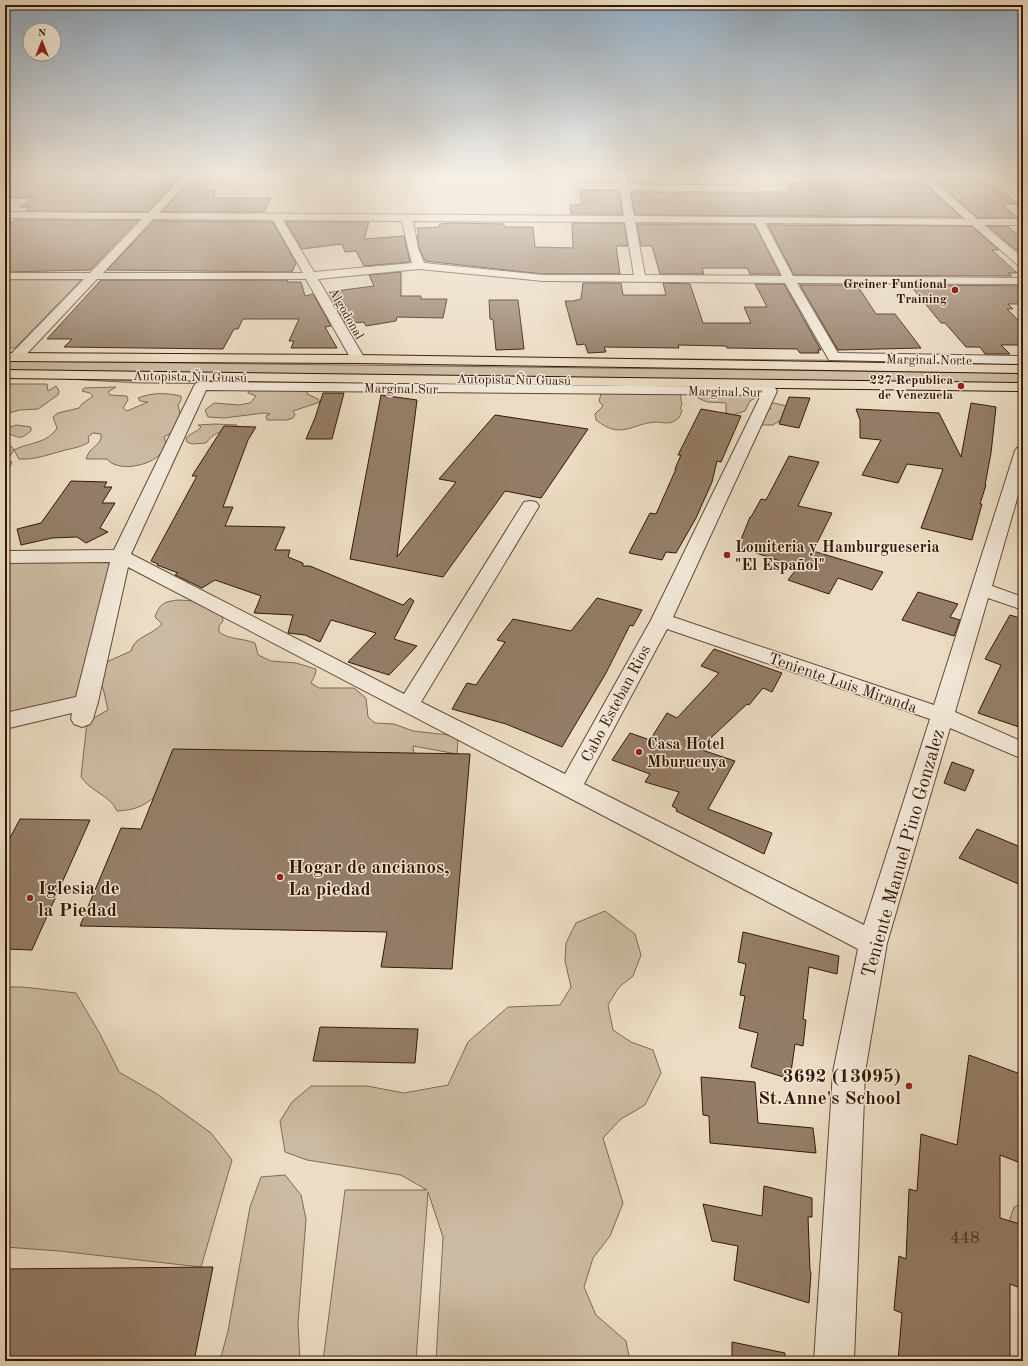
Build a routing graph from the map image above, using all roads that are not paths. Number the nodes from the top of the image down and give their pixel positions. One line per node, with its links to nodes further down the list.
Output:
1 (128, 240): 10 (street)
2 (289, 240): 11 (street, Algodonal)
3 (411, 240): 8 (street)
4 (633, 240): 12 (street)
5 (768, 240): 13 (street)
6 (995, 240): 7 (street)
7 (1023, 264)
8 (419, 266): 11 (street); 12 (street)
9 (5, 276): 10 (street)
10 (94, 276): 11 (street); 15 (street)
11 (310, 276): 17 (street, Algodonal)
12 (640, 278): 13 (street)
13 (789, 279): 14 (street); 16 (street)
14 (1023, 281)
15 (11, 357): 17 (highway, Autopista Ñu Guasú)
16 (834, 357): 18 (highway); 19 (street, Marginal Norte)
17 (358, 359): 18 (highway, Autopista Ñu Guasú)
18 (400, 360): 20 (highway, Autopista Ñu Guasú)
19 (1023, 360)
20 (1023, 367)
21 (5, 375): 22 (highway); 23 (highway, Autopista Ñu Guasú)
22 (201, 386): 25 (street, Marginal Sur); 28 (street)
23 (993, 386): 24 (highway, Autopista Ñu Guasú); 25 (highway)
24 (1023, 387)
25 (770, 391): 32 (street, Cabo Esteban Rios)
26 (1023, 451): 30 (street, Teniente Manuel Pino Gonzalez)
27 (530, 506): 33 (street)
28 (121, 556): 29 (street); 33 (street); 35 (street)
29 (5, 557)
30 (982, 589): 31 (street); 34 (street, Teniente Manuel Pino Gonzalez)
31 (1023, 604)
32 (661, 620): 34 (street, Teniente Luis Miranda); 37 (street, Cabo Esteban Rios)
33 (408, 705): 37 (street)
34 (941, 716): 36 (street, Teniente Luis Miranda); 38 (street, Teniente Manuel Pino Gonzalez)
35 (5, 721)
36 (1023, 751)
37 (570, 787): 38 (street)
38 (873, 943): 39 (street, Teniente Manuel Pino Gonzalez)
39 (834, 1361)

